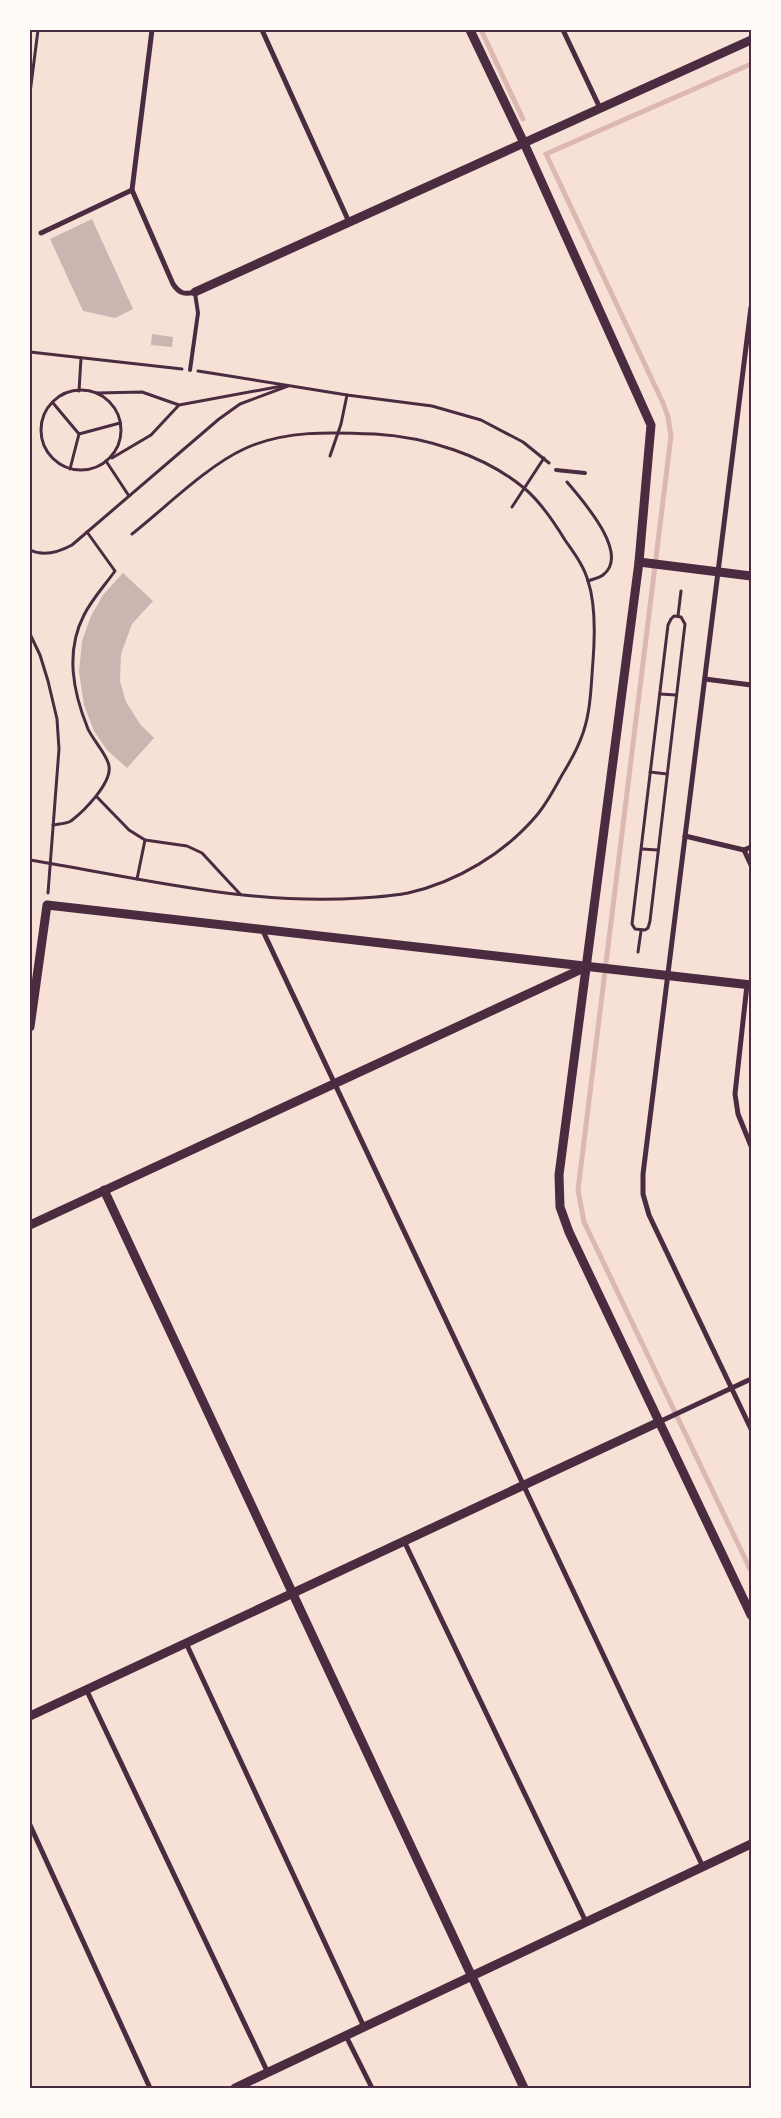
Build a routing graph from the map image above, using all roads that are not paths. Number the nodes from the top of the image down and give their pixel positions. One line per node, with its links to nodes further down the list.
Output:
1 (152, 30): 8 (street)
2 (262, 30): 9 (street)
3 (470, 30): 7 (street)
4 (563, 30): 6 (street)
5 (751, 40): 6 (street)
6 (600, 108): 7 (street)
7 (524, 143): 9 (street); 16 (street)
8 (132, 190): 10 (street); 11 (street)
9 (349, 222): 11 (street)
10 (40, 233)
11 (195, 292): 13 (lane)
12 (751, 307): 17 (street)
13 (190, 370)
14 (556, 470): 15 (lane)
15 (585, 473)
16 (639, 562): 17 (street); 26 (street)
17 (719, 572): 18 (street); 19 (street)
18 (751, 576)
19 (705, 679): 20 (street); 21 (street)
20 (751, 685)
21 (685, 836): 23 (street); 27 (street)
22 (751, 847): 23 (street)
23 (744, 850): 24 (street)
24 (751, 865)
25 (262, 930): 26 (street); 29 (street); 30 (street)
26 (586, 967): 27 (street); 30 (street); 36 (street)
27 (667, 976): 28 (street); 35 (street)
28 (749, 985): 31 (street)
29 (30, 1027)
30 (334, 1084): 32 (street); 38 (street)
31 (751, 1146)
32 (104, 1190): 33 (street); 40 (street)
33 (30, 1224)
34 (751, 1378): 35 (street)
35 (731, 1388): 36 (street); 37 (street)
36 (659, 1422): 38 (street); 41 (street)
37 (751, 1430)
38 (523, 1485): 39 (street); 47 (street)
39 (404, 1541): 40 (street); 48 (street)
40 (292, 1592): 42 (street); 49 (street)
41 (751, 1615)
42 (186, 1643): 43 (street); 50 (street)
43 (86, 1689): 44 (street); 52 (street)
44 (30, 1716)
45 (30, 1825): 53 (street)
46 (751, 1844): 47 (street)
47 (702, 1867): 48 (street)
48 (586, 1922): 49 (street)
49 (472, 1976): 50 (street); 56 (street)
50 (364, 2027): 51 (street)
51 (346, 2036): 52 (street); 55 (street)
52 (268, 2072): 54 (street)
53 (150, 2088)
54 (235, 2088)
55 (372, 2088)
56 (524, 2088)

